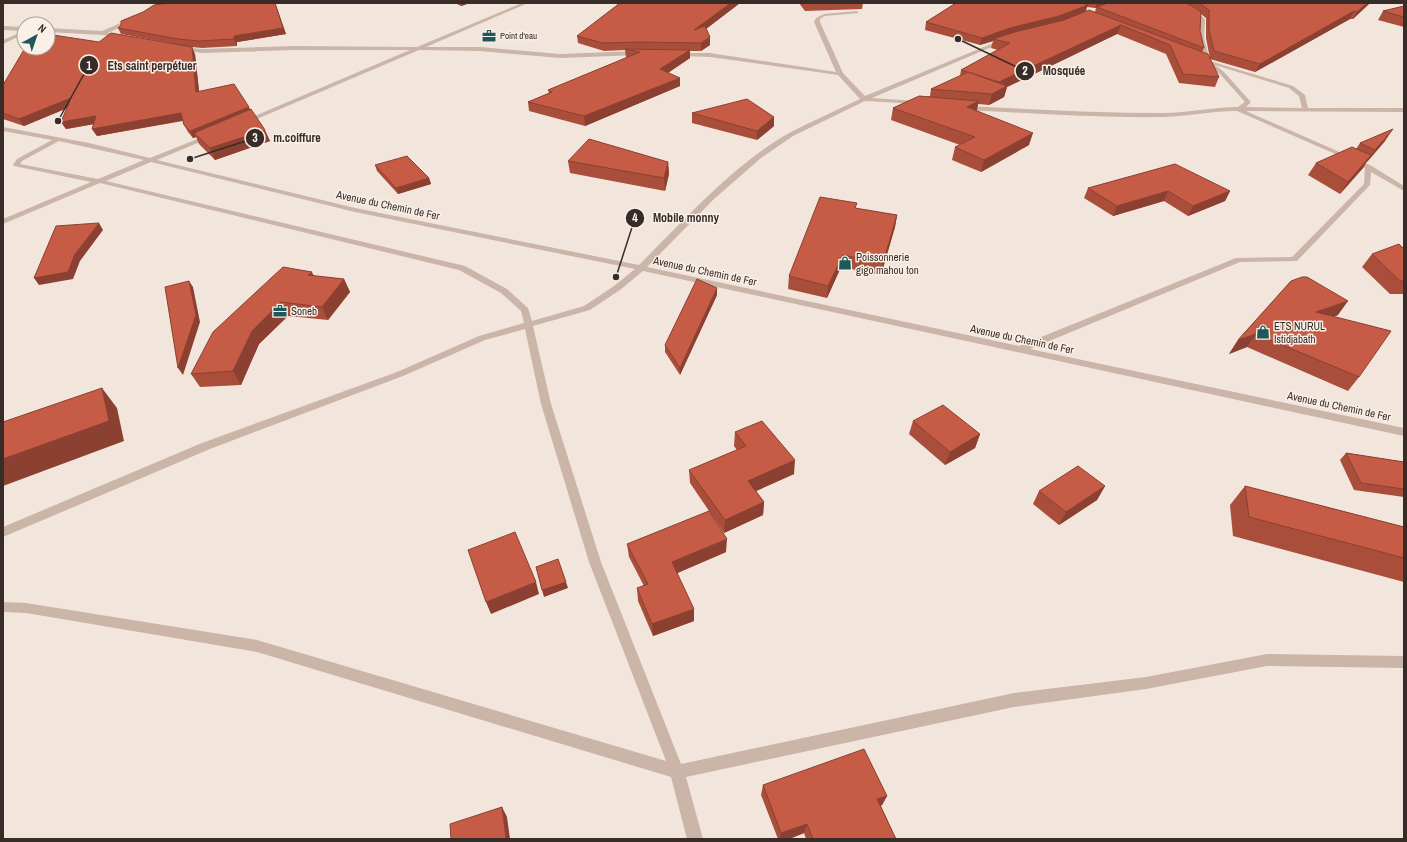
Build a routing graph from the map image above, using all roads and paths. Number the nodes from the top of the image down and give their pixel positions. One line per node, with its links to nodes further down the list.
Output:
1 (526, 3): 14 (street)
2 (1173, 3): 18 (street)
3 (857, 12): 19 (street)
4 (136, 19): 8 (street)
5 (3, 28): 6 (street)
6 (16, 29)
7 (56, 30): 8 (street)
8 (103, 33): 10 (street)
9 (16, 35): 12 (street)
10 (126, 38)
11 (1010, 38): 20 (street)
12 (3, 42)
13 (173, 47): 14 (street)
14 (418, 50): 15 (street); 26 (street)
15 (646, 53)
16 (670, 54): 19 (street)
17 (1200, 58): 18 (street)
18 (1207, 61): 23 (street); 24 (street)
19 (840, 74): 20 (street)
20 (864, 98): 21 (street); 35 (street)
21 (926, 104)
22 (957, 107): 24 (street)
23 (1305, 109): 24 (street); 25 (street)
24 (1239, 110): 30 (street)
25 (1404, 110)
26 (237, 125)
27 (3, 129): 29 (street, Avenue du Chemin de Fer)
28 (215, 134): 31 (street)
29 (59, 139): 31 (street, Avenue du Chemin de Fer); 32 (street)
30 (1353, 160)
31 (150, 161): 32 (street); 35 (street, Avenue du Chemin de Fer)
32 (99, 181): 34 (street); 36 (street)
33 (1404, 189): 37 (street)
34 (3, 222)
35 (641, 268): 36 (street); 37 (street, Avenue du Chemin de Fer)
36 (529, 324): 39 (street); 42 (street)
37 (1021, 350): 38 (street, Avenue du Chemin de Fer)
38 (1404, 432)
39 (3, 532)
40 (3, 607): 42 (street)
41 (1404, 662): 42 (street)
42 (677, 772): 43 (street)
43 (695, 839)

